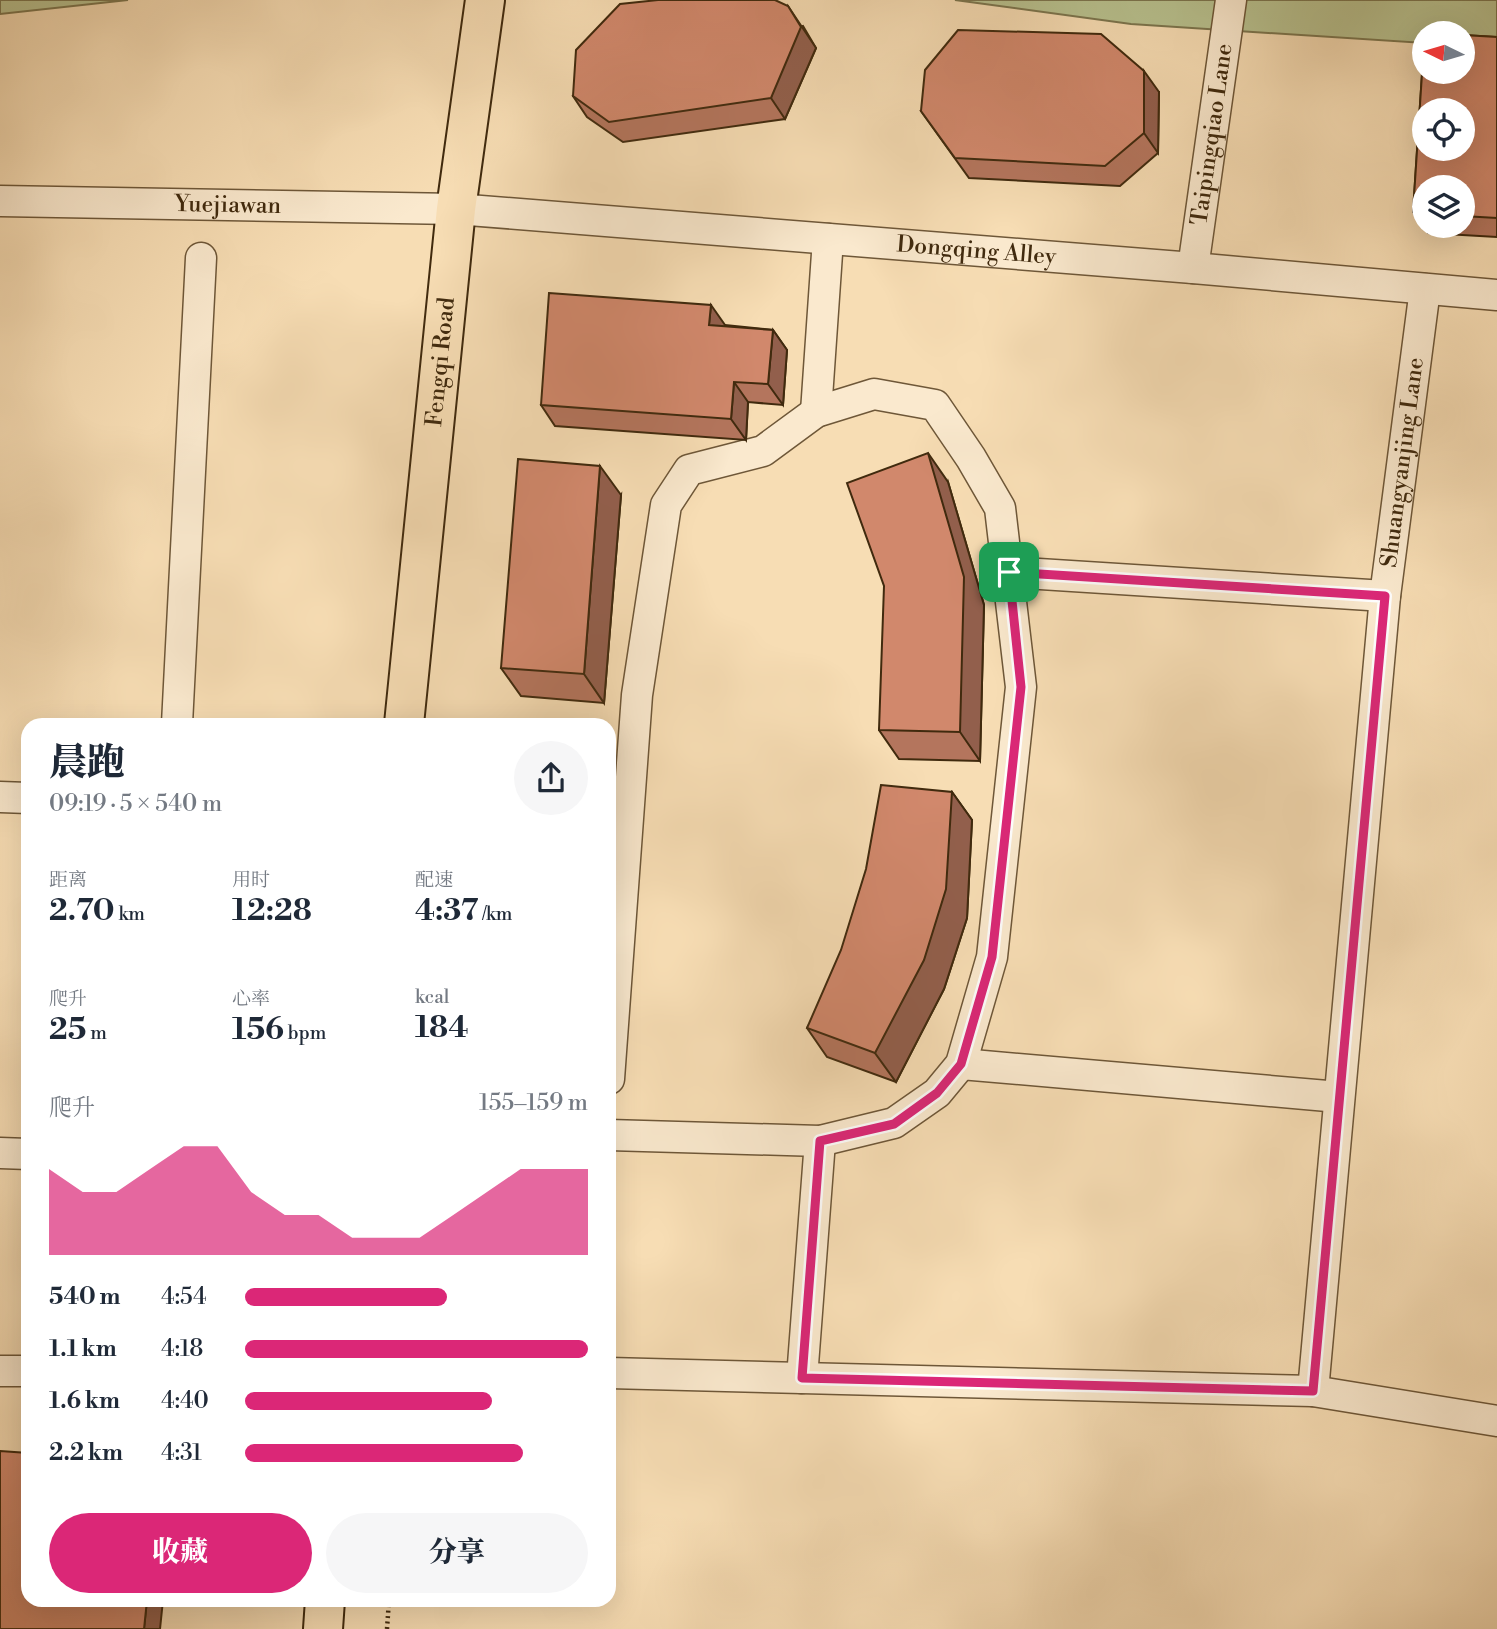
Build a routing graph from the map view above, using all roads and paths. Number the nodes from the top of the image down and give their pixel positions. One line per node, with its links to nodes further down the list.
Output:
1 (485, 0): 4 (main road, Fengqi Road)
2 (1231, 0): 7 (street, Taipingqiao Lane)
3 (0, 201): 4 (street, Yuejiawan)
4 (456, 209): 5 (street, Dongqing Alley); 14 (main road, Fengqi Road)
5 (828, 239): 7 (street, Dongqing Alley); 10 (street)
6 (201, 258): 13 (street)
7 (1194, 268): 8 (street, Dongqing Alley)
8 (1425, 289): 9 (street, Dongqing Alley); 12 (street, Shuangyanjing Lane)
9 (1497, 295)
10 (816, 412): 11 (street); 17 (street)
11 (1009, 572): 12 (street); 18 (street)
12 (1385, 596): 19 (street, Shuangyanjing Lane)
13 (177, 718)
14 (405, 718)
15 (0, 797): 16 (street)
16 (21, 798)
17 (616, 983)
18 (961, 1064): 19 (street); 21 (street)
19 (1339, 1097): 28 (street, Shuangyanjing Lane)
20 (616, 1135): 21 (street)
21 (820, 1141): 27 (street)
22 (0, 1153): 23 (street)
23 (21, 1154)
24 (0, 1371): 25 (street)
25 (21, 1371)
26 (616, 1373): 27 (street)
27 (802, 1378): 28 (street)
28 (1313, 1391): 29 (street)
29 (1497, 1422)
30 (325, 1607): 32 (main road)
31 (389, 1607): 33 (path)
32 (323, 1629)
33 (387, 1629)

